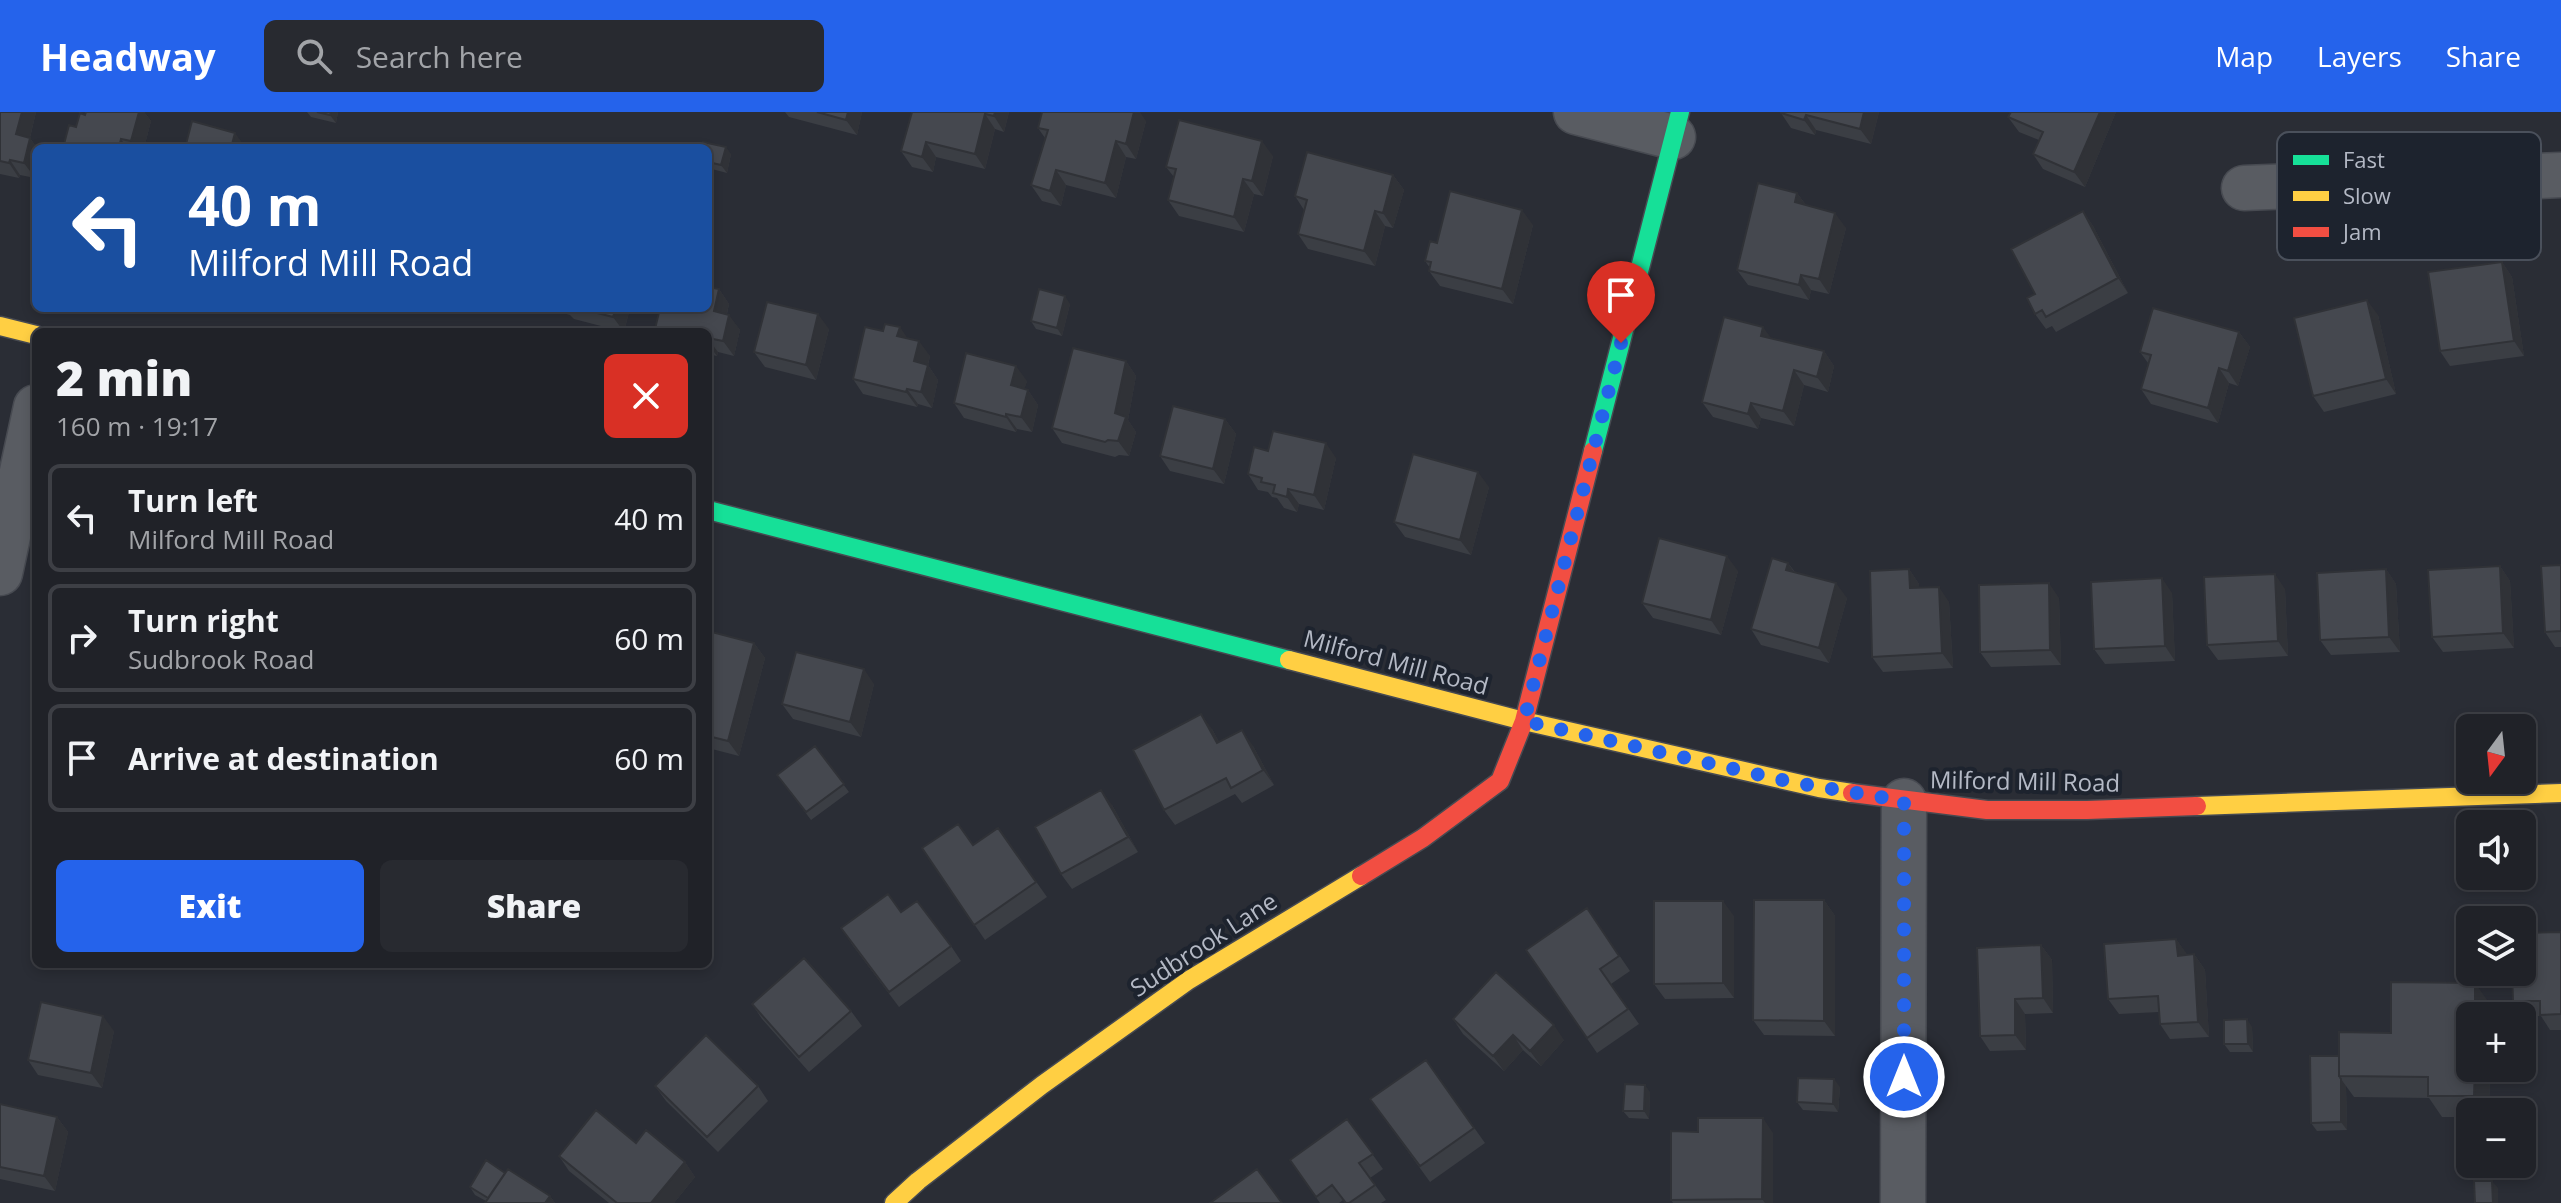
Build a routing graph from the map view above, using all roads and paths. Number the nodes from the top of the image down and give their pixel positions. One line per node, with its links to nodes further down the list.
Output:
1 (1576, 112): 2 (street)
2 (1677, 125): 12 (main road, Sudbrook Lane)
3 (2561, 175): 4 (street)
4 (2541, 176)
5 (2277, 187): 6 (street)
6 (2244, 188)
7 (0, 326): 8 (main road)
8 (32, 334)
9 (32, 425): 11 (street)
10 (712, 511): 12 (main road, Milford Mill Road)
11 (0, 573)
12 (1524, 721): 14 (main road, Milford Mill Road); 15 (main road, Sudbrook Lane)
13 (2561, 793): 14 (main road, Milford Mill Road)
14 (1904, 801): 16 (street)
15 (894, 1203)
16 (1903, 1203)

